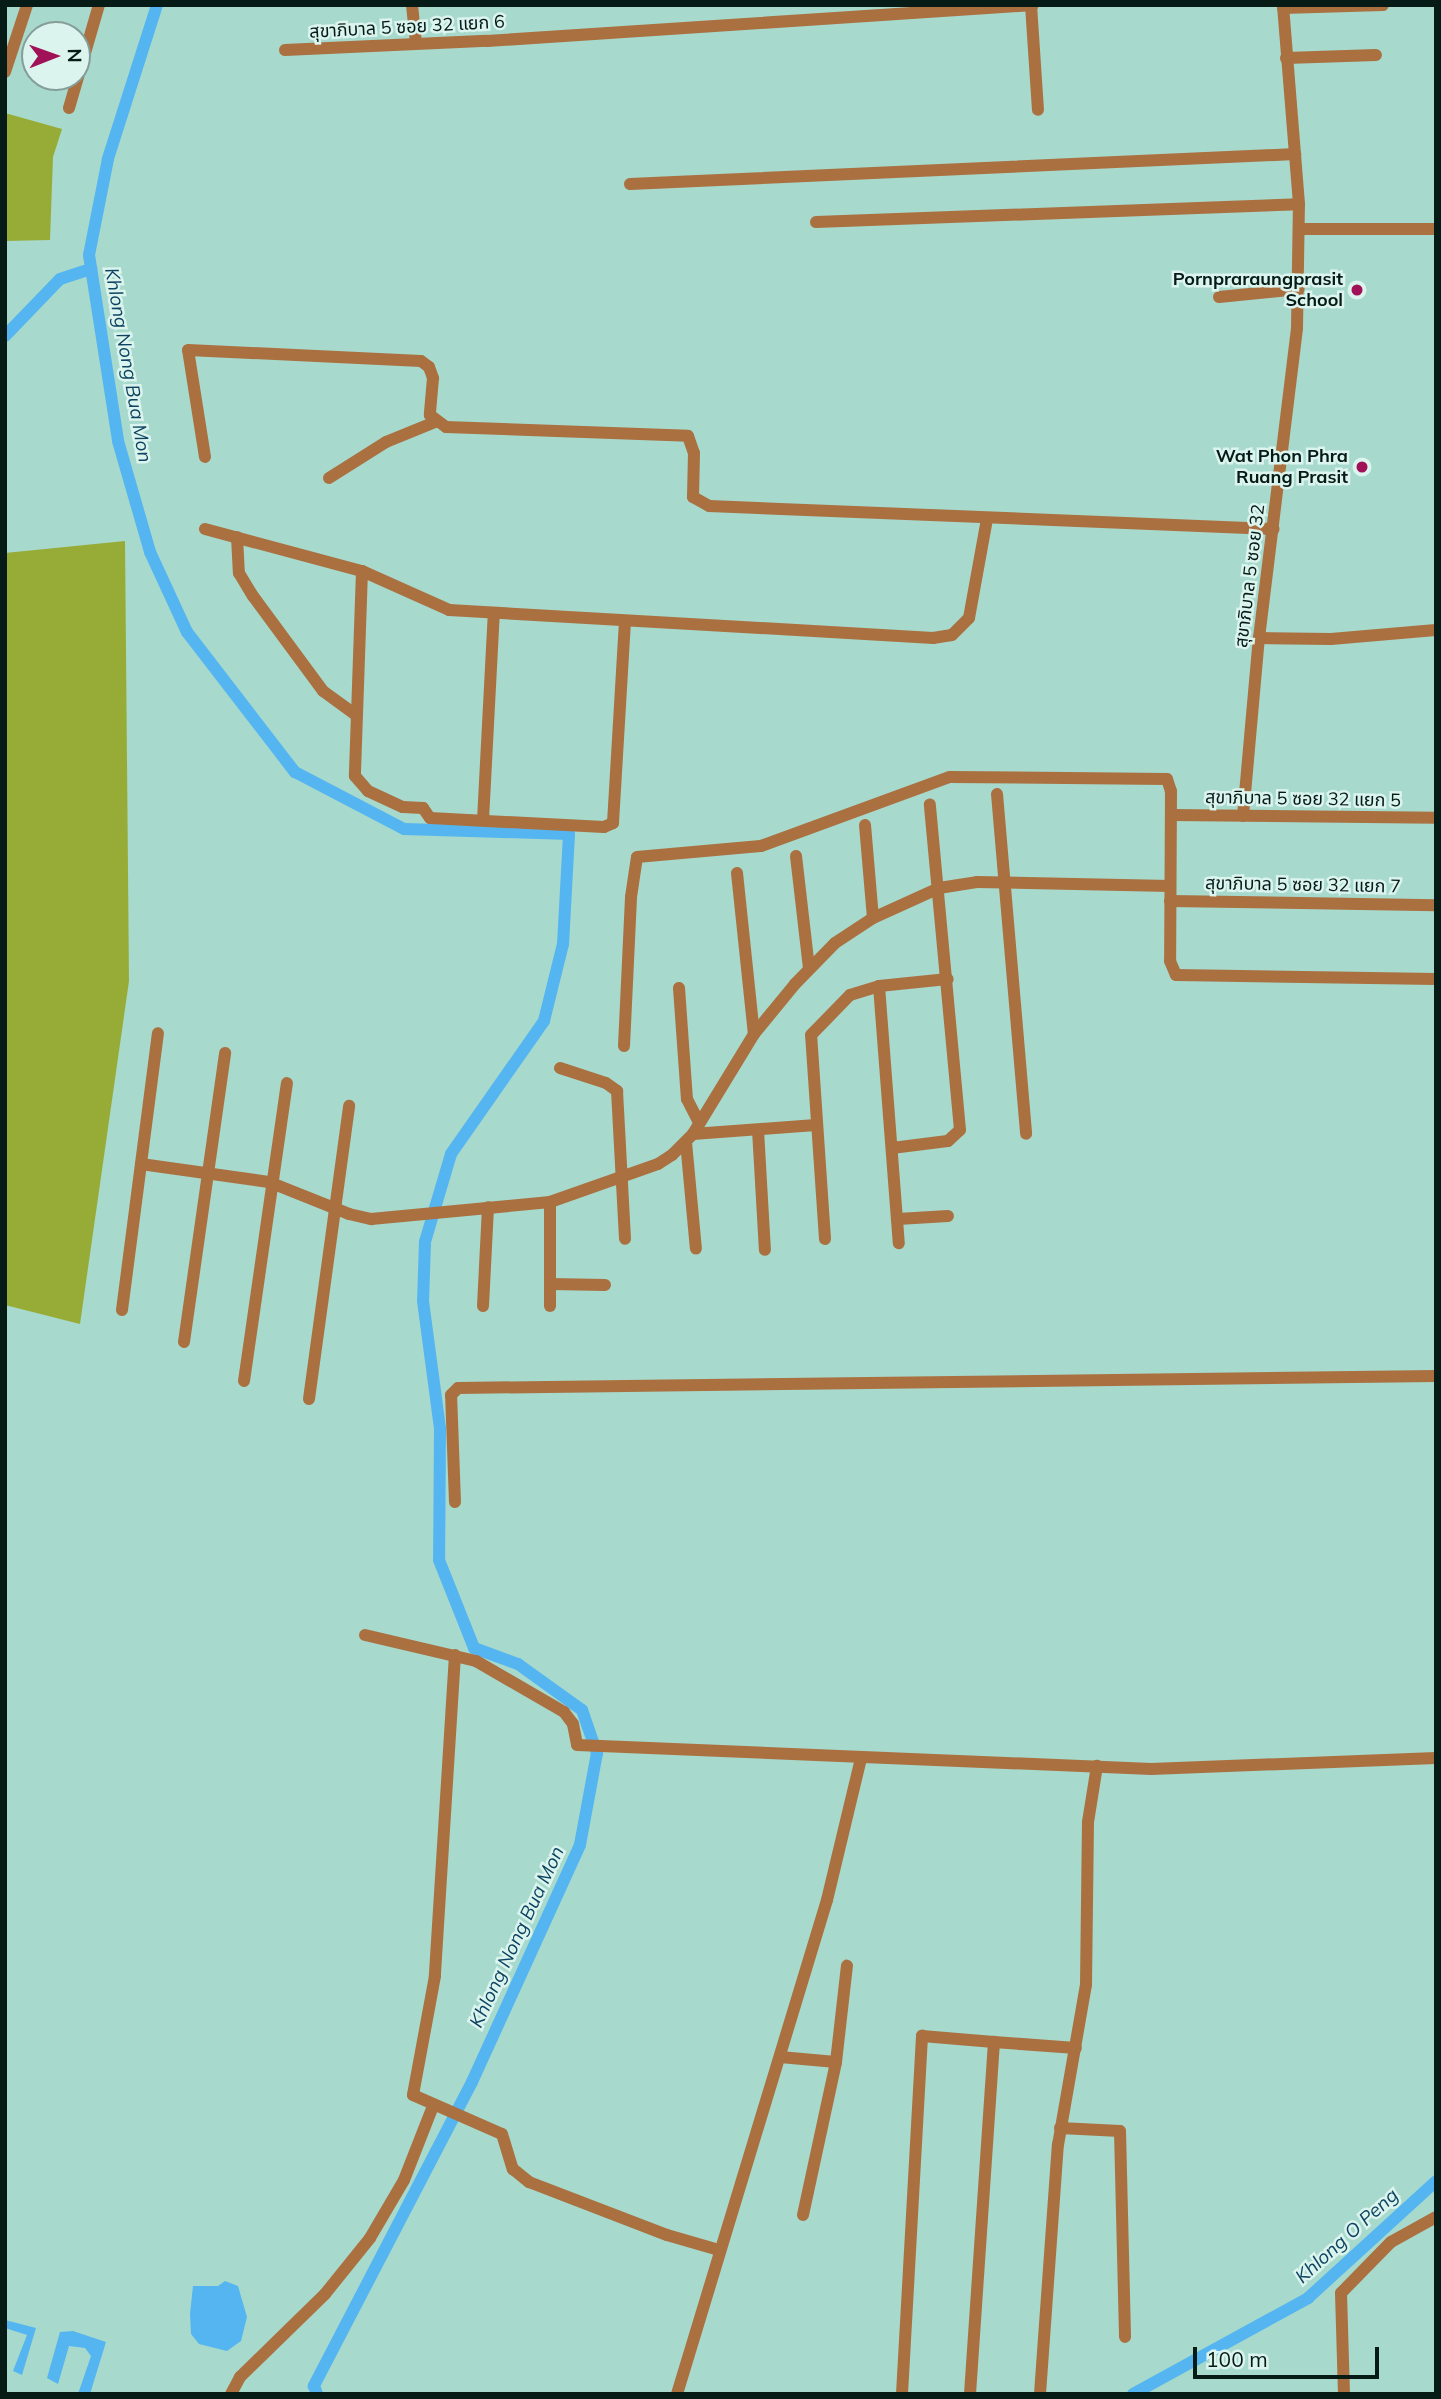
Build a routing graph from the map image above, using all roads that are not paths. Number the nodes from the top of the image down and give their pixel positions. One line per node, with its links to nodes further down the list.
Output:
1 (27, 5): 11 (street)
2 (99, 5): 12 (street)
3 (412, 5): 7 (street)
4 (1032, 5): 7 (street, สุขาภิบาล 5 ซอย 32 แยก 6); 13 (street)
5 (1382, 5): 6 (street)
6 (1283, 6): 10 (street, สุขาภิบาล 5 ซอย 32)
7 (416, 43): 8 (street, สุขาภิบาล 5 ซอย 32 แยก 6)
8 (285, 50)
9 (1376, 55): 10 (street)
10 (1286, 58): 14 (street, สุขาภิบาล 5 ซอย 32)
11 (5, 72)
12 (68, 108)
13 (1038, 110)
14 (1294, 154): 15 (street); 16 (street, สุขาภิบาล 5 ซอย 32)
15 (630, 184)
16 (1299, 204): 17 (street); 18 (street, สุขาภิบาล 5 ซอย 32)
17 (816, 222)
18 (1300, 229): 19 (street); 20 (street, สุขาภิบาล 5 ซอย 32)
19 (1436, 229)
20 (1299, 289): 21 (street); 26 (street, สุขาภิบาล 5 ซอย 32)
21 (1219, 297)
22 (435, 422): 23 (street); 24 (street); 25 (street)
23 (205, 457)
24 (329, 478)
25 (987, 519): 26 (street); 31 (street)
26 (1274, 529): 33 (street, สุขาภิบาล 5 ซอย 32)
27 (205, 530): 28 (street)
28 (237, 537): 29 (street); 34 (street)
29 (362, 571): 30 (street); 34 (street)
30 (494, 613): 31 (street); 40 (street)
31 (625, 621): 40 (street)
32 (1436, 630): 33 (street)
33 (1259, 638): 38 (street, สุขาภิบาล 5 ซอย 32)
34 (356, 715): 40 (street)
35 (998, 794): 44 (street)
36 (930, 804): 46 (street)
37 (1171, 815): 38 (street, สุขาภิบาล 5 ซอย 32 แยก 5); 45 (street); 57 (street)
38 (1243, 816): 39 (street, สุขาภิบาล 5 ซอย 32 แยก 5)
39 (1436, 818)
40 (483, 820)
41 (865, 825): 49 (street)
42 (796, 856): 50 (street)
43 (737, 873): 56 (street)
44 (1005, 882): 45 (street); 46 (street); 65 (street)
45 (1170, 886): 47 (street)
46 (939, 888): 49 (street); 51 (street)
47 (1170, 901): 48 (street, สุขาภิบาล 5 ซอย 32 แยก 7); 52 (street)
48 (1436, 905)
49 (873, 918): 50 (street)
50 (809, 968): 56 (street)
51 (948, 979): 53 (street); 66 (street)
52 (1436, 979)
53 (879, 986): 62 (street); 66 (street)
54 (679, 988): 64 (street)
55 (158, 1033): 67 (street)
56 (754, 1034): 64 (street)
57 (624, 1046)
58 (225, 1053): 68 (street)
59 (560, 1068): 69 (street)
60 (286, 1083): 70 (street)
61 (349, 1105): 73 (street)
62 (816, 1125): 63 (street); 77 (street)
63 (758, 1130): 64 (street); 80 (street)
64 (692, 1133): 69 (street); 79 (street)
65 (1026, 1134)
66 (892, 1148): 75 (street)
67 (141, 1164): 68 (street); 85 (street)
68 (209, 1170): 70 (street); 86 (street)
69 (620, 1177): 71 (street); 76 (street)
70 (269, 1182): 73 (street); 88 (street)
71 (550, 1202): 72 (street); 81 (street)
72 (488, 1207): 73 (street); 83 (street)
73 (335, 1208): 89 (street)
74 (948, 1216): 75 (street)
75 (898, 1219): 78 (street)
76 (625, 1238)
77 (825, 1240)
78 (899, 1242)
79 (696, 1249)
80 (765, 1250)
81 (550, 1284): 82 (street); 84 (street)
82 (605, 1285)
83 (483, 1306)
84 (550, 1306)
85 (122, 1310)
86 (184, 1342)
87 (1436, 1376): 90 (street)
88 (244, 1381)
89 (309, 1399)
90 (456, 1502)
91 (365, 1635): 92 (street)
92 (455, 1654): 93 (street); 101 (street)
93 (861, 1758): 95 (street); 99 (street)
94 (1436, 1758): 95 (street)
95 (1097, 1766): 98 (street)
96 (847, 1966): 100 (street)
97 (994, 2042): 98 (street); 109 (street); 110 (street)
98 (1076, 2048): 102 (street)
99 (780, 2057): 100 (street); 105 (street)
100 (836, 2062): 103 (street)
101 (439, 2107): 105 (street); 107 (street)
102 (1060, 2128): 106 (street); 111 (street)
103 (803, 2215)
104 (1436, 2217): 112 (street)
105 (719, 2250): 108 (street)
106 (1125, 2336)
107 (231, 2394)
108 (677, 2394)
109 (902, 2394)
110 (970, 2394)
111 (1040, 2394)
112 (1344, 2394)

